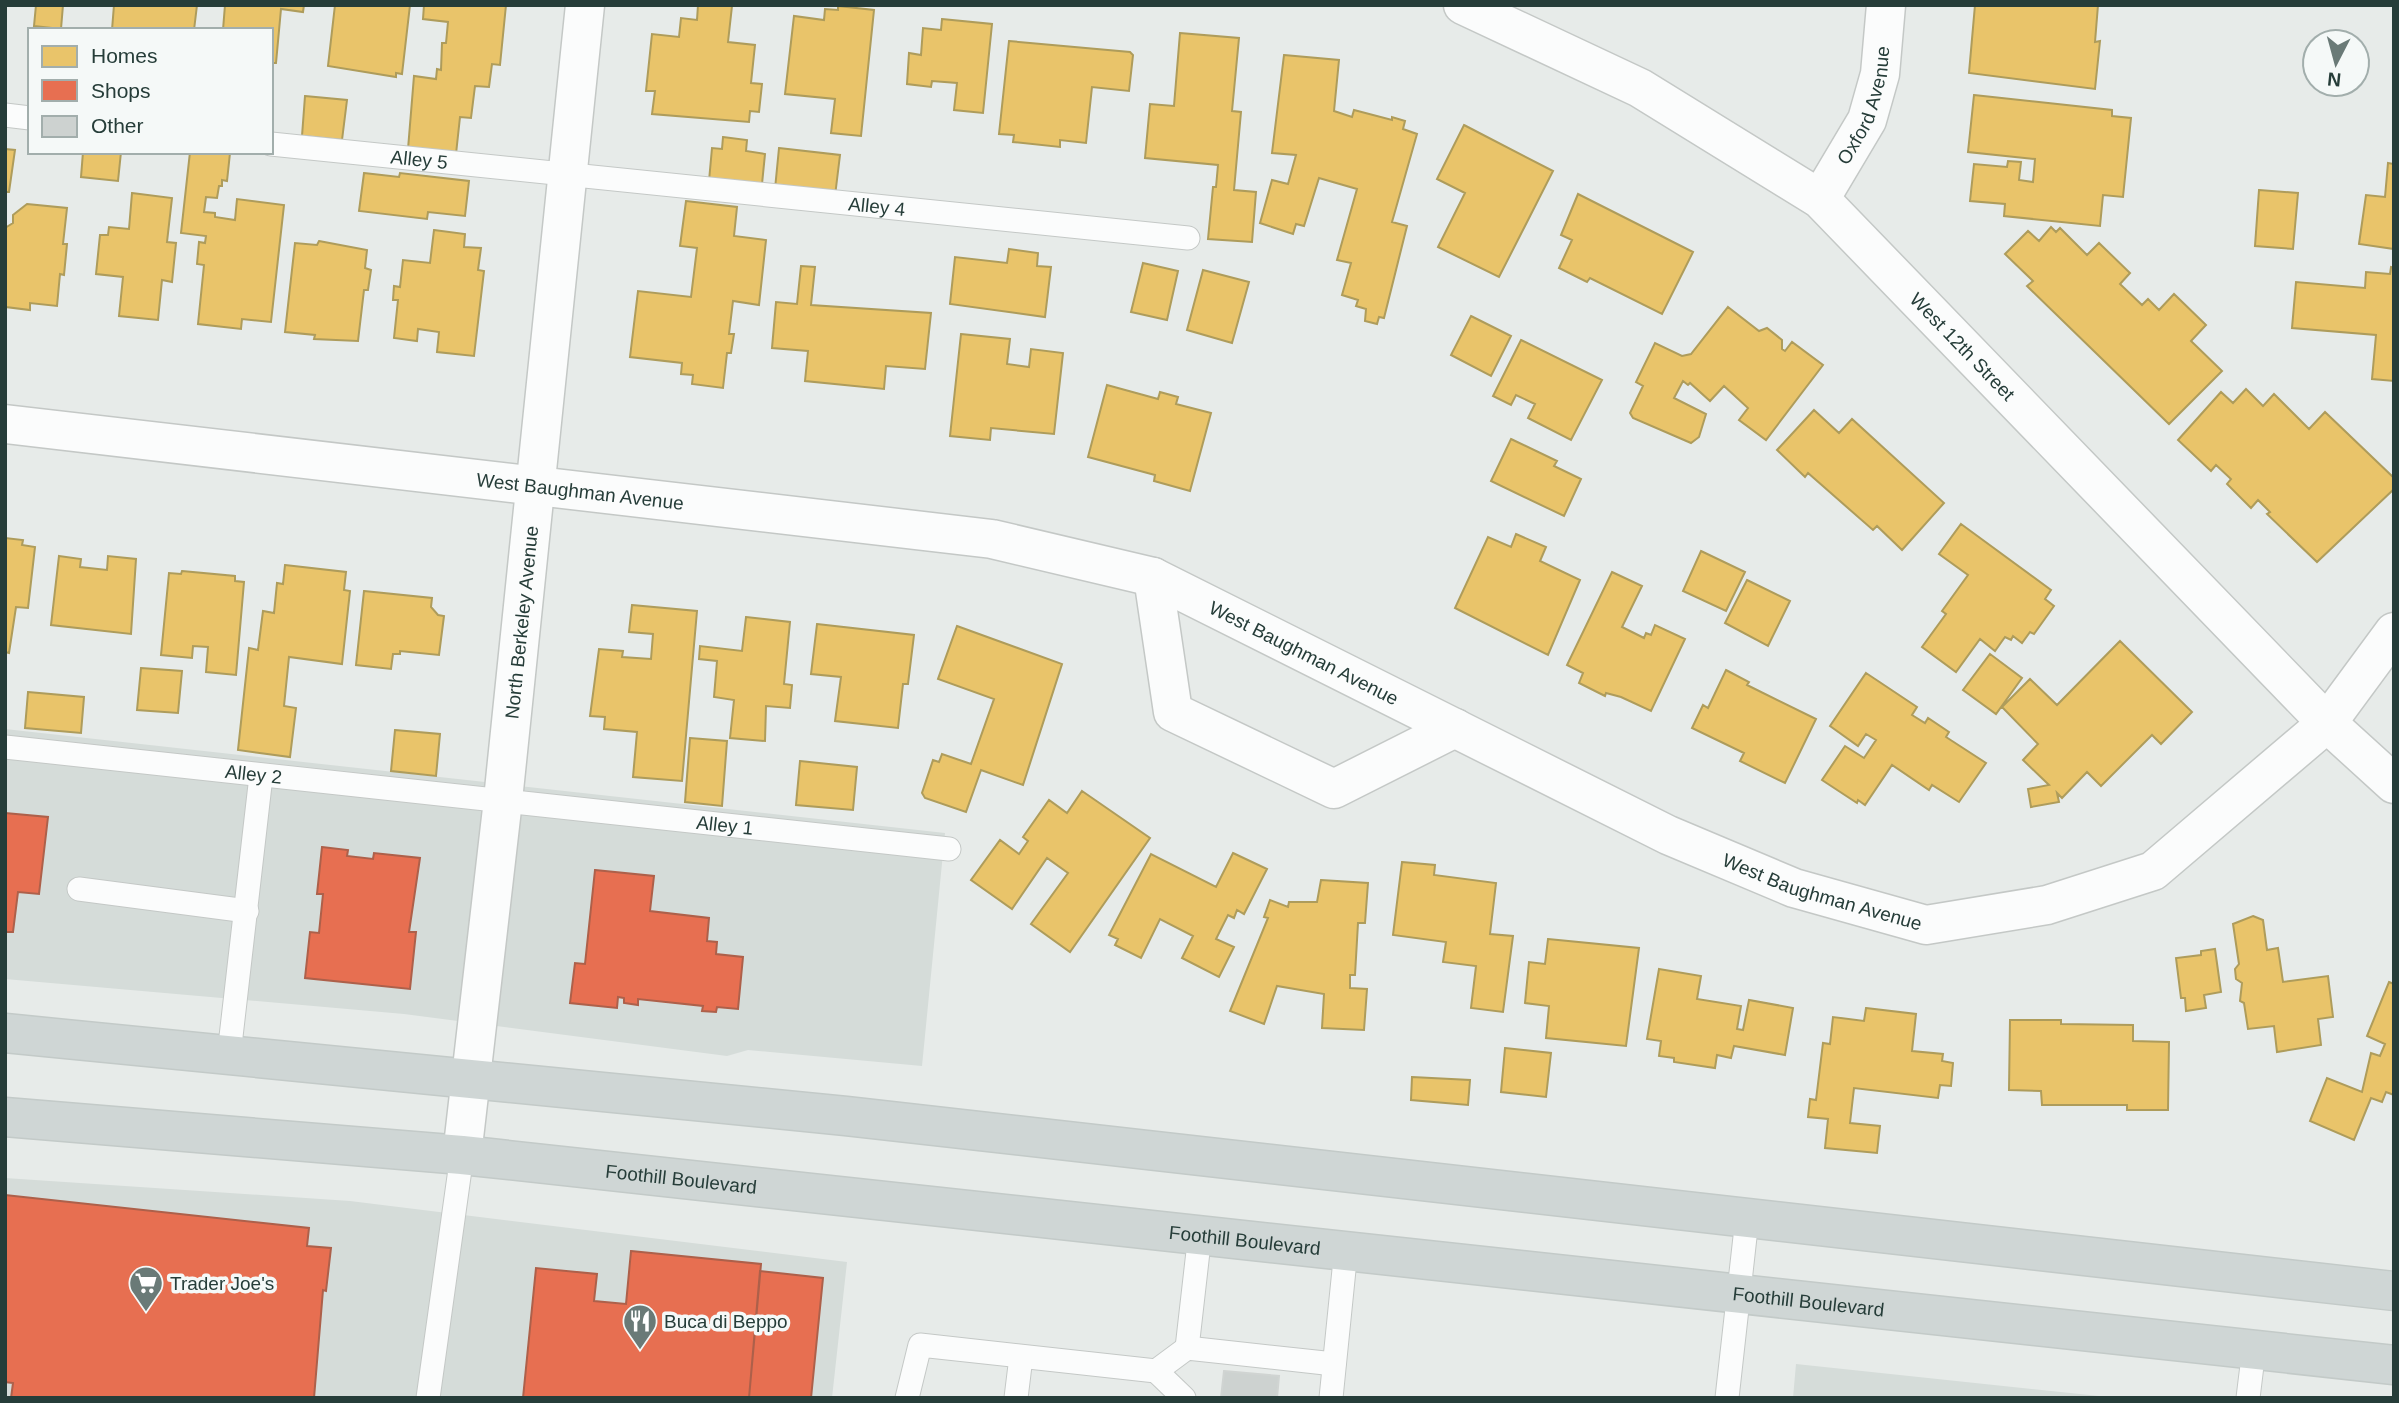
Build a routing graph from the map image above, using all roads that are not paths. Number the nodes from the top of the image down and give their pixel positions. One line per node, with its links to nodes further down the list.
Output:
1 (585, 5): 7 (street, North Berkeley Avenue)
2 (1463, 5): 8 (street, West 12th Street)
3 (1886, 5): 8 (street, Oxford Avenue)
4 (5, 115): 5 (lane)
5 (28, 118)
6 (273, 144): 7 (lane, Alley 5)
7 (565, 176): 9 (lane, Alley 4); 11 (street, North Berkeley Avenue)
8 (1820, 199): 14 (street, West 12th Street)
9 (1188, 238)
10 (5, 424): 11 (street, West Baughman Avenue)
11 (536, 484): 12 (street, West Baughman Avenue); 19 (street, North Berkeley Avenue)
12 (1153, 577): 15 (street, West Baughman Avenue); 15 (street)
13 (2394, 632): 14 (street, West Baughman Avenue)
14 (2326, 723): 15 (street, West Baughman Avenue); 18 (street, West 12th Street)
15 (1455, 728)
16 (5, 747): 17 (lane, Alley 2)
17 (261, 776): 19 (lane, Alley 2); 22 (lane)
18 (2394, 784)
19 (503, 800): 20 (lane, Alley 1); 25 (street, North Berkeley Avenue)
20 (949, 849)
21 (79, 889): 22 (lane)
22 (247, 911): 24 (lane)
23 (5, 1033): 24 (main road)
24 (229, 1054): 25 (main road)
25 (473, 1078): 27 (street, North Berkeley Avenue); 28 (main road)
26 (5, 1117): 27 (main road, Foothill Boulevard)
27 (462, 1155): 29 (main road, Foothill Boulevard); 39 (lane)
28 (1747, 1219): 31 (main road); 32 (lane)
29 (1200, 1234): 30 (main road, Foothill Boulevard); 33 (lane)
30 (1346, 1250): 32 (main road, Foothill Boulevard); 36 (lane)
31 (2394, 1291)
32 (1741, 1293): 34 (main road, Foothill Boulevard); 44 (lane)
33 (1187, 1348): 36 (lane); 38 (lane)
34 (2254, 1349): 37 (main road, Foothill Boulevard); 45 (lane)
35 (1021, 1357): 38 (lane); 40 (lane); 41 (lane)
36 (1334, 1364): 43 (lane)
37 (2394, 1364)
38 (1156, 1371): 42 (lane)
39 (428, 1398)
40 (907, 1398)
41 (1016, 1398)
42 (1184, 1398)
43 (1331, 1398)
44 (1727, 1398)
45 (2248, 1398)

